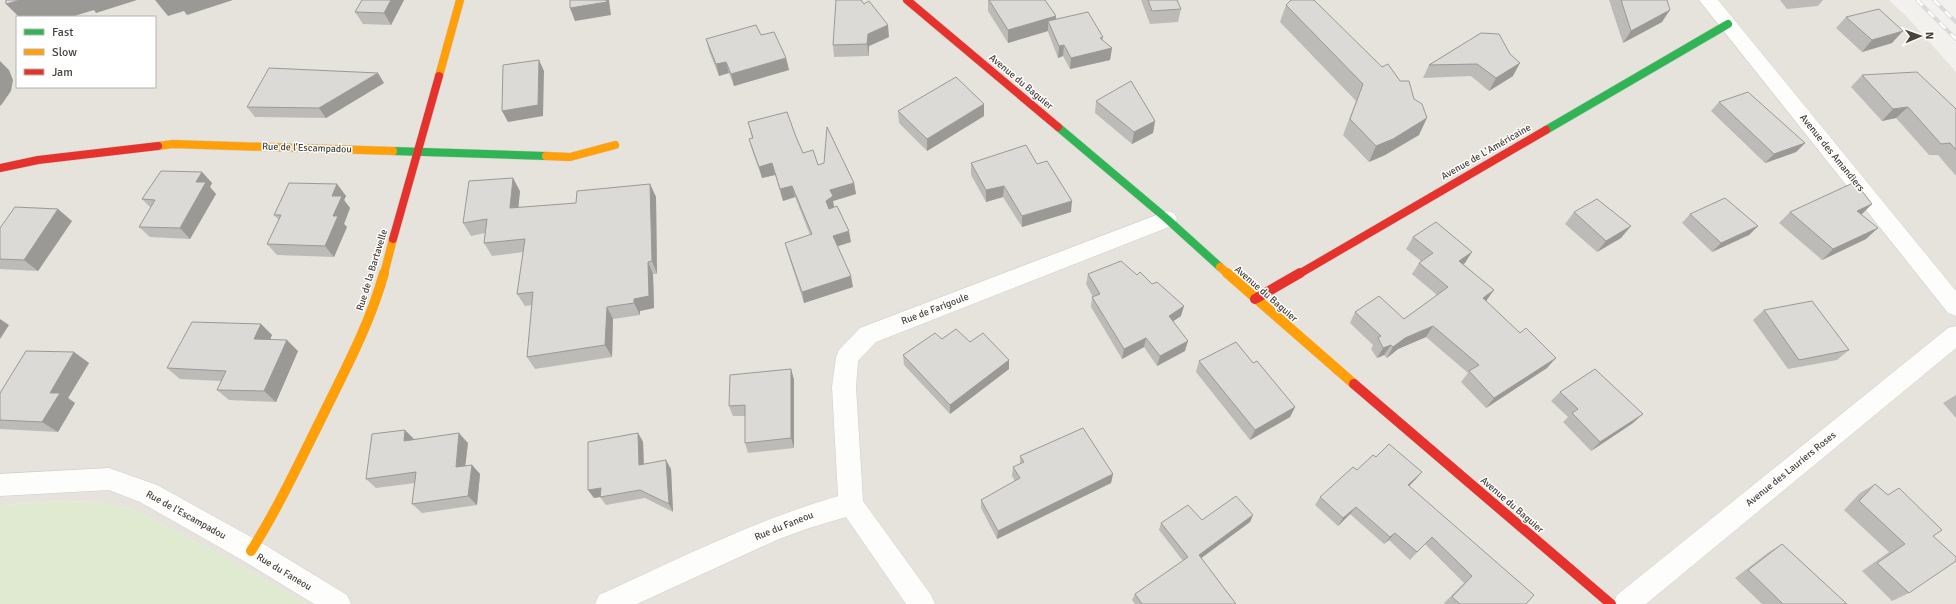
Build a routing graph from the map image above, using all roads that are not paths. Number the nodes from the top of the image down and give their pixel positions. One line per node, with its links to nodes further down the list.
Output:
1 (460, 0): 6 (street, Rue de la Bartavelle)
2 (907, 0): 8 (street, Avenue du Baguier)
3 (1708, 0): 4 (street, Avenue des Amandiers)
4 (1728, 24): 9 (street, Avenue de L'Américaine); 10 (street, Avenue des Amandiers)
5 (615, 145): 6 (street, Rue de l'Escampadou)
6 (417, 151): 7 (street, Rue de l'Escampadou); 14 (street, Rue de la Bartavelle)
7 (0, 168)
8 (1168, 219): 9 (street, Avenue du Baguier); 13 (street, Rue de Farigoule)
9 (1255, 299): 18 (street, Avenue du Baguier)
10 (1956, 307)
11 (1956, 336): 19 (street, Avenue des Lauriers Roses)
12 (0, 485): 14 (street, Rue de l'Escampadou)
13 (851, 504): 16 (street, Rue du Faneou); 17 (street)
14 (251, 551): 15 (street, Rue du Faneou)
15 (338, 604)
16 (608, 604)
17 (922, 604)
18 (1611, 604)
19 (1626, 604)

